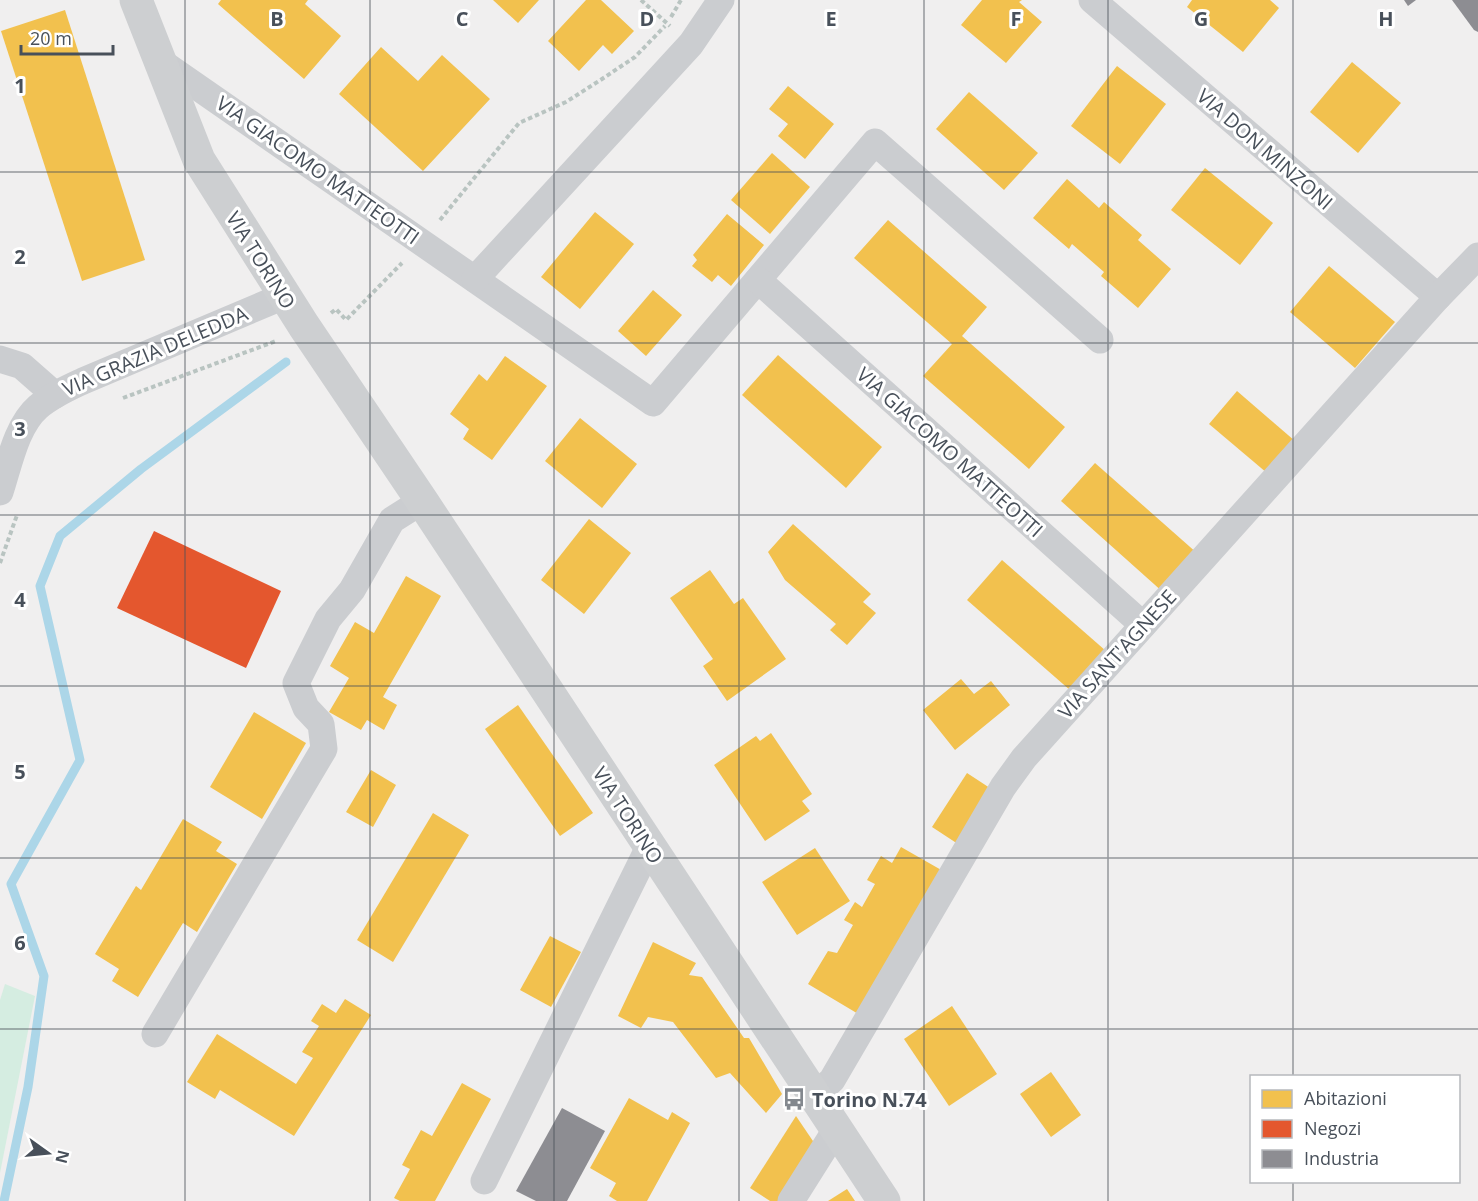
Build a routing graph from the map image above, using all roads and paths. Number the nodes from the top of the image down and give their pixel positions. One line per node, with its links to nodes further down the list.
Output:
1 (136, 0): 8 (main road, VIA TORINO)
2 (641, 0): 6 (path)
3 (681, 0): 6 (path)
4 (721, 0): 7 (street)
5 (1092, 0): 14 (street, VIA DON MINZONI)
6 (667, 23): 7 (path); 9 (path)
7 (691, 44): 11 (street)
8 (160, 61): 9 (street, VIA GIACOMO MATTEOTTI); 13 (main road, VIA TORINO)
9 (422, 243): 11 (street, VIA GIACOMO MATTEOTTI); 15 (path)
10 (1478, 256): 14 (street, VIA SANT'AGNESE)
11 (475, 279): 12 (street, VIA GIACOMO MATTEOTTI)
12 (758, 280): 16 (street, VIA GIACOMO MATTEOTTI); 24 (street, VIA GIACOMO MATTEOTTI)
13 (284, 296): 15 (main road, VIA TORINO); 18 (street, VIA GRAZIA DELEDDA)
14 (1438, 297): 24 (street, VIA SANT'AGNESE)
15 (304, 326): 19 (path); 21 (main road, VIA TORINO)
16 (1100, 340)
17 (0, 359): 18 (street, VIA GRAZIA DELEDDA)
18 (55, 395): 20 (street)
19 (116, 401)
20 (0, 492)
21 (422, 501): 25 (main road, VIA TORINO); 26 (street)
22 (17, 514): 23 (path)
23 (0, 563)
24 (1143, 625): 27 (street, VIA SANT'AGNESE)
25 (649, 847): 27 (main road, VIA TORINO); 29 (street)
26 (155, 1034)
27 (815, 1095): 28 (main road, VIA TORINO)
28 (837, 1128): 30 (street); 31 (main road, VIA TORINO)
29 (484, 1181)
30 (791, 1201)
31 (884, 1201)

